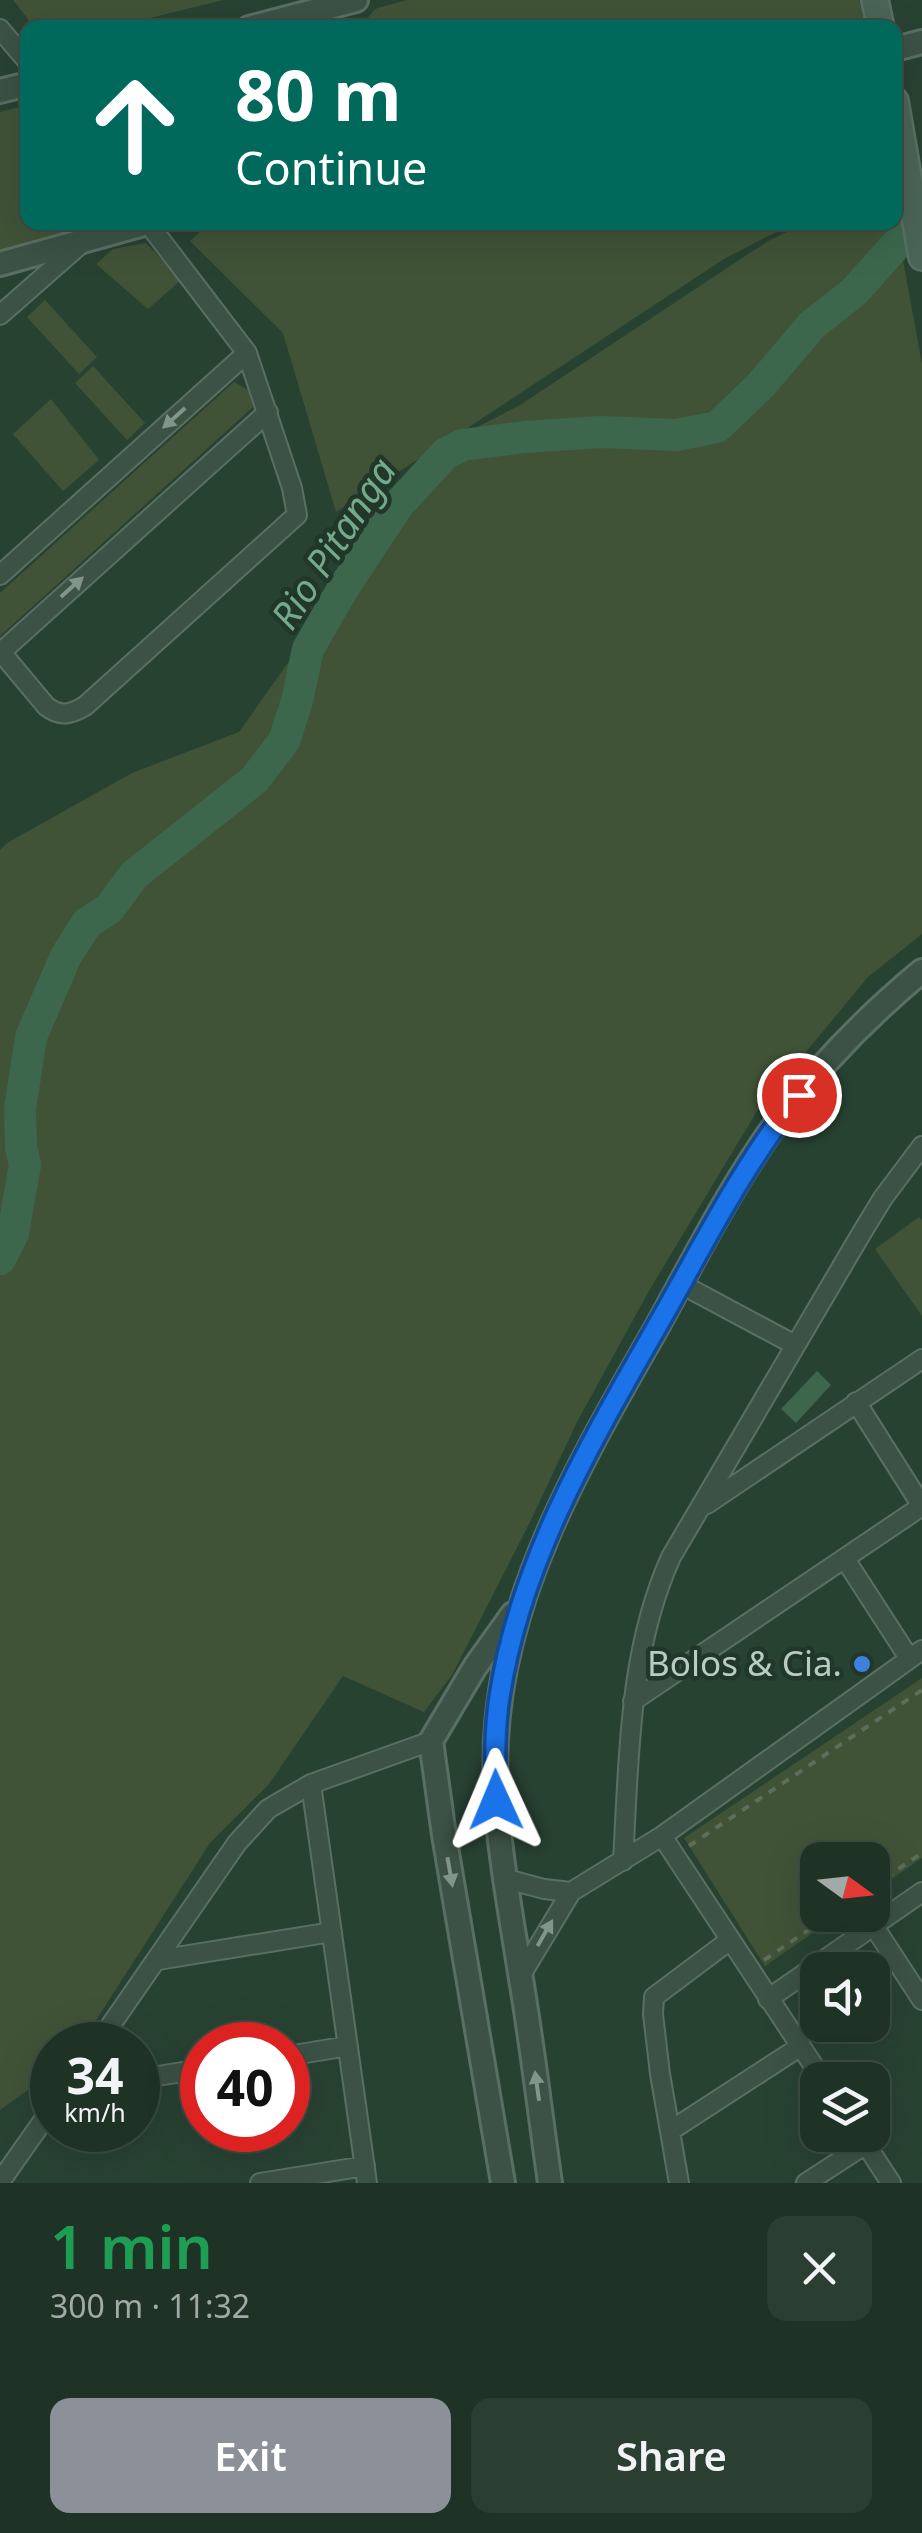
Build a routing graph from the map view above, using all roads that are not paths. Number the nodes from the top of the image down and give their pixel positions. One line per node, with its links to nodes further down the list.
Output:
1 (352, 1): 2 (street)
2 (280, 20)
3 (0, 29): 4 (street)
4 (20, 53)
5 (902, 137): 9 (main road)
6 (122, 230): 8 (street)
7 (153, 230): 12 (street)
8 (85, 240): 10 (street); 11 (street)
9 (922, 257)
10 (0, 264)
11 (0, 315)
12 (246, 353): 13 (street); 14 (street, one-way to 14)
13 (268, 412): 15 (street, one-way to 13); 15 (street)
14 (0, 574)
15 (1, 652)
16 (922, 971): 18 (street)
17 (922, 1146): 19 (street)
18 (680, 1284): 19 (street); 25 (street)
19 (795, 1346): 23 (street)
20 (922, 1359): 21 (street)
21 (856, 1402): 22 (street); 23 (street)
22 (922, 1506): 24 (street)
23 (701, 1508): 29 (street)
24 (845, 1559): 26 (street); 29 (street)
25 (521, 1603): 27 (street); 28 (street)
26 (916, 1654): 32 (street)
27 (500, 1694): 28 (street); 34 (street)
28 (454, 1701): 30 (street)
29 (632, 1701): 33 (street)
30 (431, 1741): 31 (street); 58 (street, one-way to 58)
31 (311, 1784): 38 (street); 42 (street)
32 (662, 1836): 33 (street); 41 (street)
33 (624, 1862): 35 (street)
34 (503, 1878): 35 (street); 43 (street)
35 (572, 1892): 43 (street, one-way to 35)
36 (922, 1892): 37 (street)
37 (890, 1913)
38 (332, 1932): 42 (street); 47 (street)
39 (862, 1932): 44 (street)
40 (878, 1932): 45 (street)
41 (730, 1940): 44 (street); 51 (street)
42 (158, 1960): 46 (street)
43 (521, 1976): 59 (street, one-way to 43)
44 (768, 1999): 48 (street)
45 (922, 2000)
46 (114, 2022)
47 (348, 2046): 49 (street); 55 (street)
48 (801, 2046): 50 (street); 51 (street)
49 (310, 2052)
50 (812, 2062)
51 (670, 2131): 60 (street)
52 (30, 2139): 56 (street)
53 (846, 2152): 61 (street)
54 (870, 2152): 62 (street)
55 (366, 2175): 57 (street)
56 (0, 2182)
57 (260, 2183)
58 (504, 2183)
59 (550, 2183)
60 (679, 2183)
61 (806, 2183)
62 (890, 2183)

